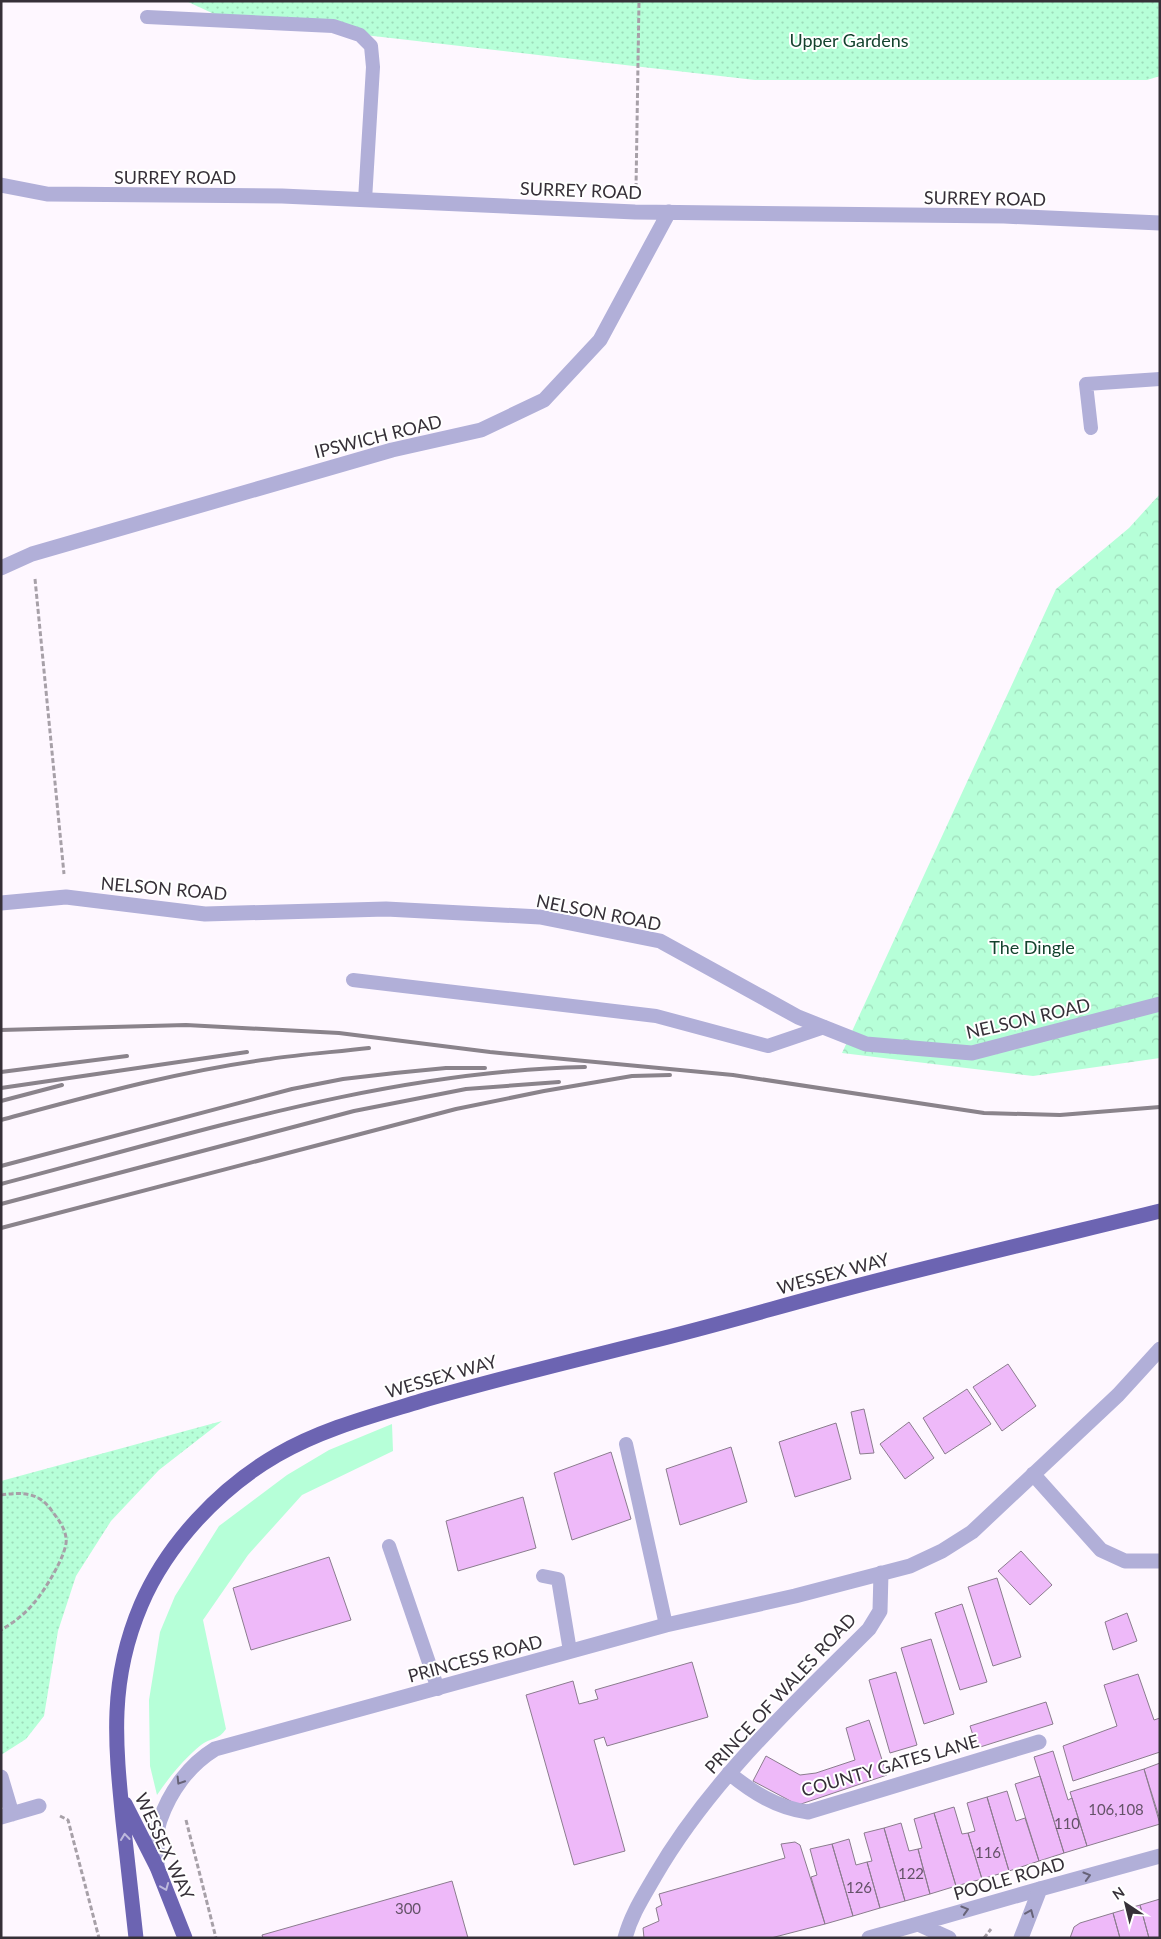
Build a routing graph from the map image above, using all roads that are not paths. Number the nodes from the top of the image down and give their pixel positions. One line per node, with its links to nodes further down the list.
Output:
1 (147, 17): 3 (lane)
2 (1, 185): 3 (street, SURREY ROAD)
3 (365, 200): 4 (street, SURREY ROAD)
4 (669, 212): 5 (street, SURREY ROAD); 8 (street, IPSWICH ROAD)
5 (1160, 223)
6 (1160, 379): 7 (lane)
7 (1091, 428)
8 (1, 568)
9 (1, 903): 12 (street, NELSON ROAD)
10 (354, 980): 12 (lane)
11 (1160, 1004): 12 (street, NELSON ROAD)
12 (824, 1027)
13 (1160, 1211): 27 (highway, WESSEX WAY)
14 (1160, 1349): 16 (street)
15 (626, 1444): 21 (lane)
16 (1033, 1474): 18 (street); 19 (street)
17 (389, 1546): 23 (lane)
18 (1160, 1561)
19 (881, 1573): 21 (street, PRINCESS ROAD); 25 (street, PRINCE OF WALES ROAD)
20 (543, 1576): 22 (lane)
21 (666, 1625): 22 (street, PRINCESS ROAD)
22 (570, 1651): 23 (street, PRINCESS ROAD)
23 (438, 1689): 31 (street, PRINCESS ROAD, one-way to 31)
24 (1039, 1742): 25 (street, COUNTY GATES LANE)
25 (729, 1773): 36 (street, PRINCE OF WALES ROAD)
26 (1, 1777): 29 (street)
27 (121, 1796): 31 (highway, WESSEX WAY); 34 (highway, one-way to 27)
28 (39, 1806): 29 (street)
29 (7, 1816)
30 (1160, 1856): 32 (street, POOLE ROAD, one-way to 30)
31 (157, 1867): 35 (highway, WESSEX WAY, one-way to 35)
32 (1040, 1889): 33 (street, POOLE ROAD, one-way to 32); 39 (street, one-way to 32)
33 (918, 1924): 37 (street, POOLE ROAD); 38 (street)
34 (136, 1938)
35 (185, 1938)
36 (625, 1938)
37 (869, 1938)
38 (949, 1938)
39 (1021, 1938)

